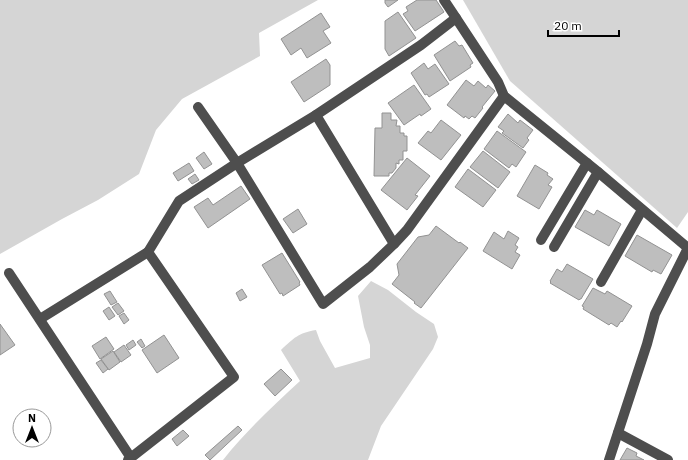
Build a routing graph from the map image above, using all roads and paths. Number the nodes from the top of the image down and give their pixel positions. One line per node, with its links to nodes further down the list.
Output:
1 (444, 0): 2 (street)
2 (456, 18): 3 (street); 5 (street)
3 (504, 96): 7 (street); 11 (street)
4 (198, 107): 6 (street)
5 (316, 115): 6 (street); 11 (street)
6 (237, 163): 11 (street); 13 (street)
7 (587, 164): 8 (street); 10 (street)
8 (598, 172): 9 (street); 12 (street)
9 (642, 210): 14 (street); 16 (street)
10 (541, 240)
11 (394, 244)
12 (554, 246)
13 (148, 252): 17 (street); 19 (street)
14 (687, 253): 18 (street)
15 (9, 273): 17 (street)
16 (600, 282)
17 (40, 319): 19 (street)
18 (618, 434): 20 (street); 21 (street)
19 (130, 459)
20 (609, 460)
21 (668, 460)

